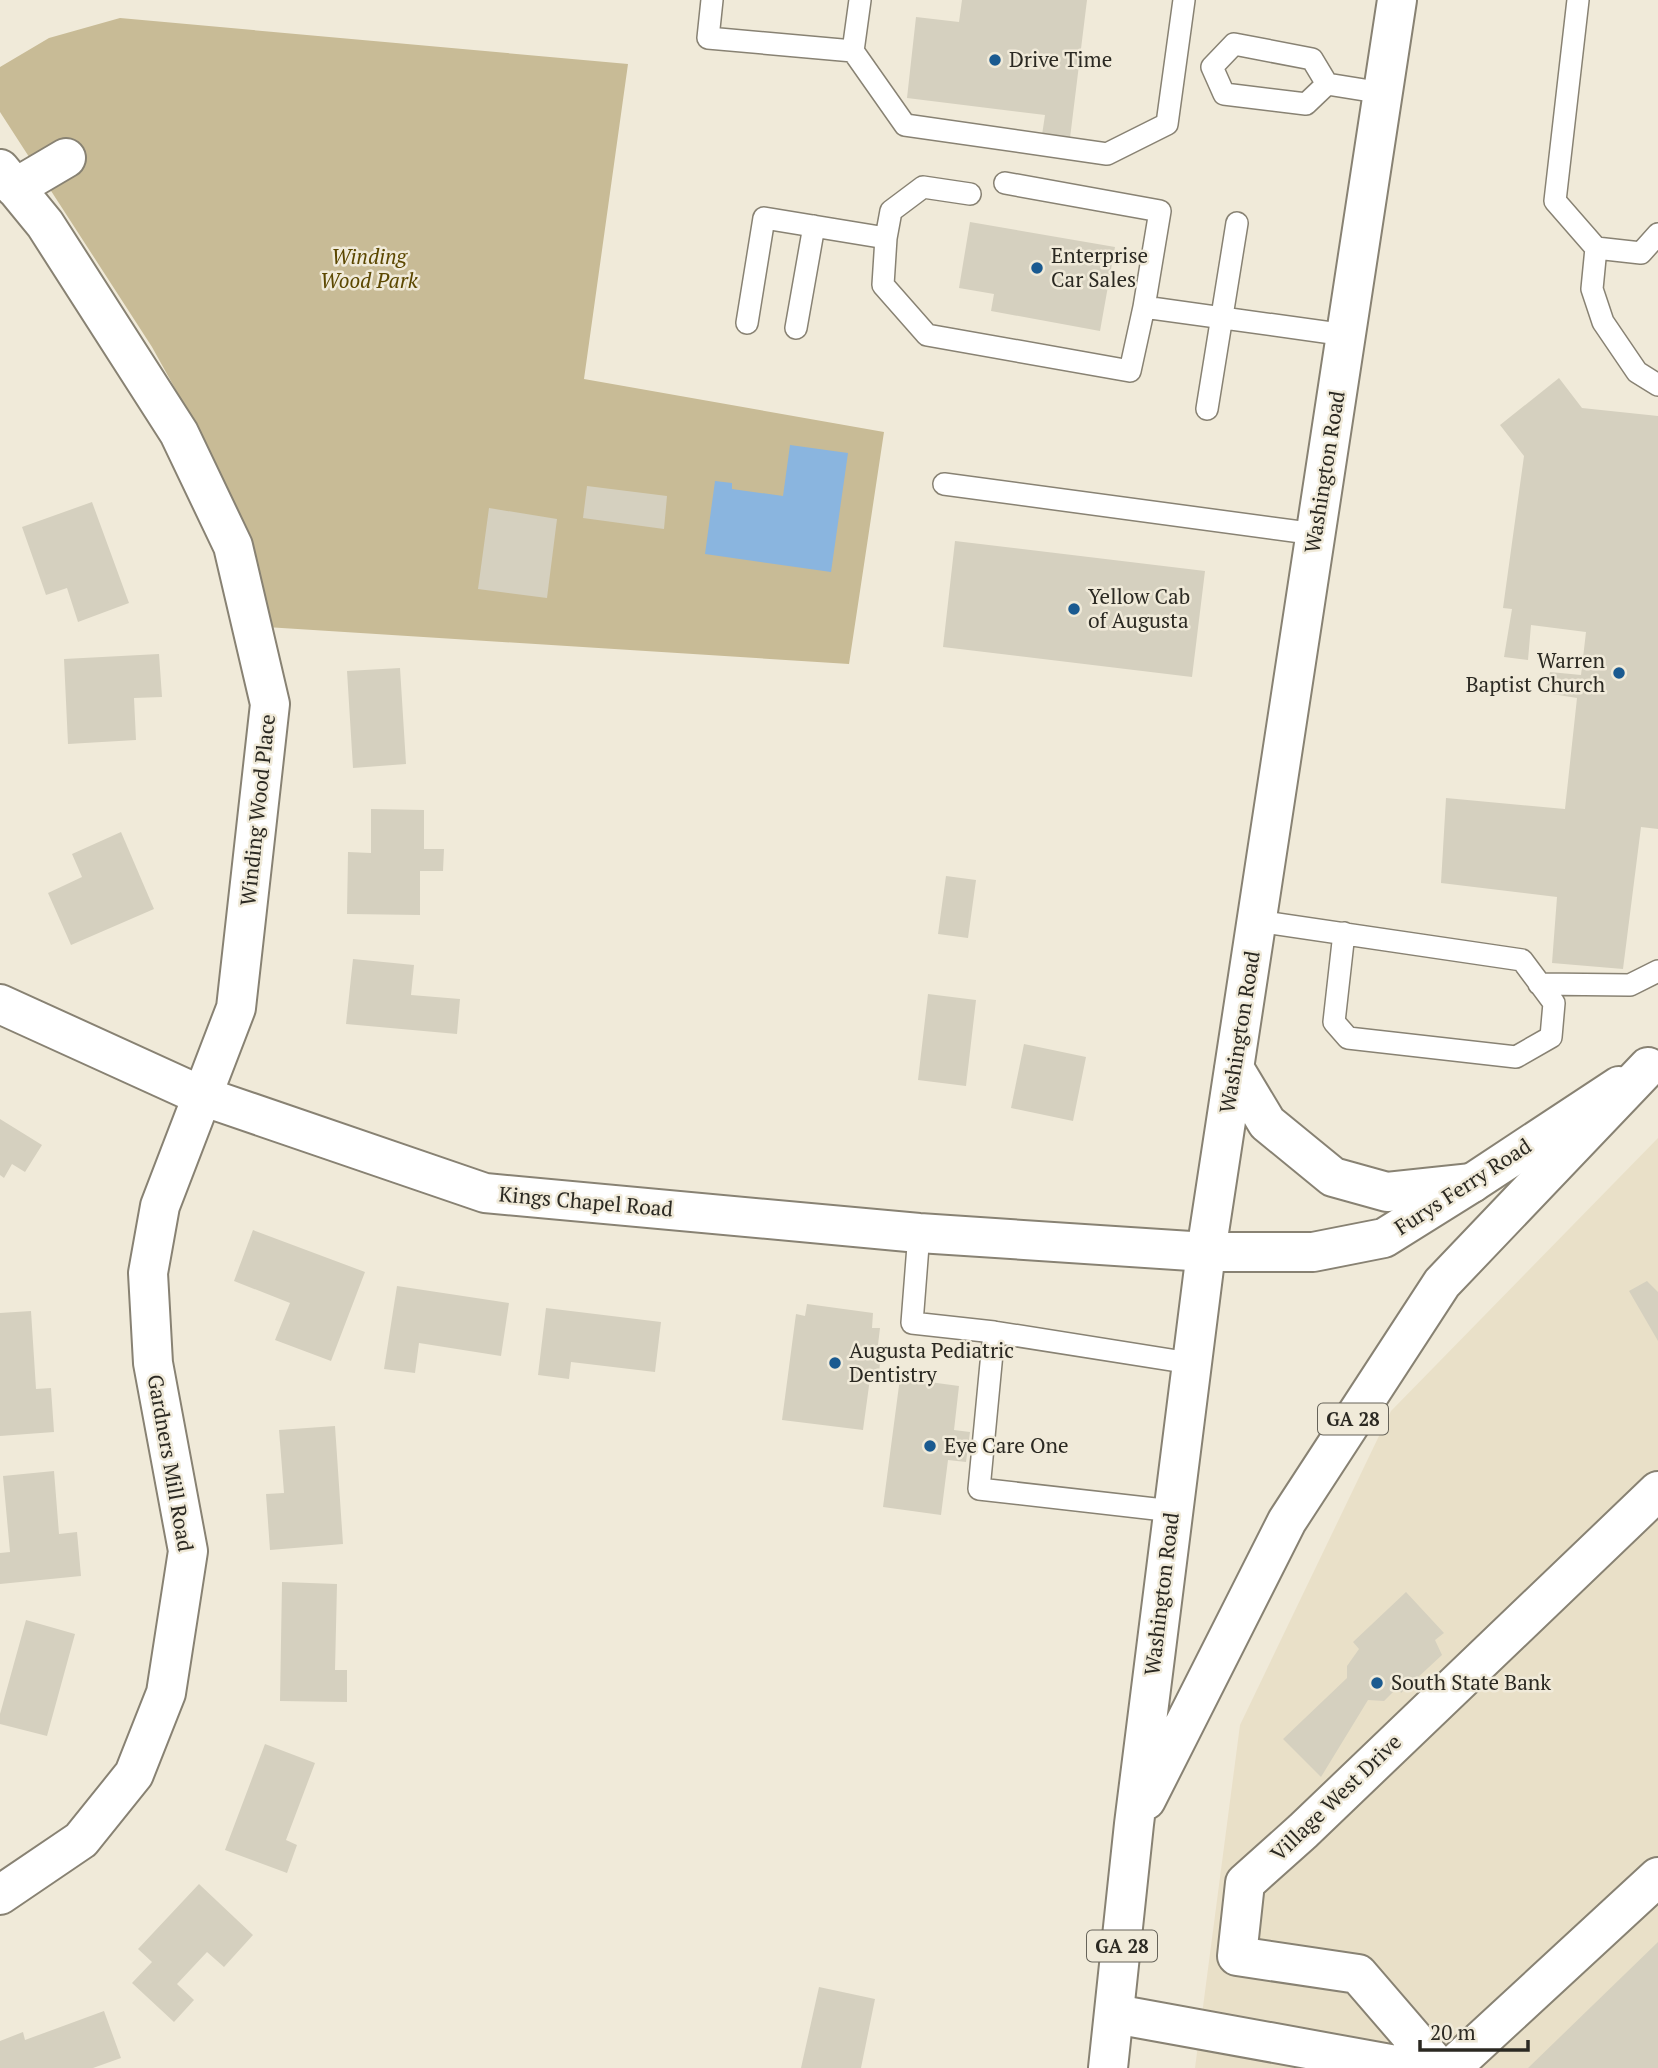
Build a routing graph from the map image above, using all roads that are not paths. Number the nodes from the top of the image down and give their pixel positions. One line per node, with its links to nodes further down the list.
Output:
1 (712, 0): 6 (lane)
2 (860, 0): 6 (lane)
3 (1184, 0): 7 (lane)
4 (1397, 0): 10 (street, Washington Road)
5 (1578, 0): 19 (lane)
6 (853, 51): 7 (lane)
7 (1175, 63): 8 (lane)
8 (1212, 67): 9 (lane); 9 (lane)
9 (1327, 84): 10 (lane)
10 (1383, 93): 24 (street, Washington Road)
11 (66, 158): 12 (street)
12 (8, 179): 36 (street, Winding Wood Place)
13 (1005, 183): 20 (lane)
14 (970, 194): 18 (lane)
15 (1237, 223): 21 (lane)
16 (814, 226): 18 (lane); 22 (lane); 23 (lane)
17 (1658, 234): 19 (lane)
18 (886, 238): 20 (lane)
19 (1596, 248): 25 (lane)
20 (1144, 307): 21 (lane)
21 (1222, 318): 24 (lane); 26 (lane)
22 (747, 323)
23 (796, 328)
24 (1346, 335): 28 (street, Washington Road)
25 (1658, 385)
26 (1208, 409)
27 (944, 484): 28 (lane)
28 (1316, 534): 29 (street, Washington Road)
29 (1257, 921): 30 (lane); 35 (street, Washington Road)
30 (1344, 933): 32 (lane); 32 (lane)
31 (1658, 971): 32 (lane)
32 (1539, 984)
33 (0, 1004): 36 (street, Kings Chapel Road)
34 (1653, 1065): 37 (street, Furys Ferry Road / GA 28); 44 (street, GA 28)
35 (1234, 1068): 37 (street); 39 (street, Washington Road)
36 (202, 1096): 38 (street, Kings Chapel Road); 46 (street, Gardners Mill Road)
37 (1472, 1183): 39 (street, Furys Ferry Road / GA 28)
38 (919, 1233): 39 (street, Kings Chapel Road); 40 (lane)
39 (1206, 1252): 41 (street, Washington Road / GA 28)
40 (994, 1332): 41 (lane); 43 (lane)
41 (1190, 1363): 43 (street, Washington Road / GA 28)
42 (1658, 1491): 50 (street, Village West Drive)
43 (1173, 1511): 44 (street, Washington Road / GA 28)
44 (1134, 1824): 47 (street, Washington Road / GA 28)
45 (1658, 1877): 51 (street)
46 (0, 1895)
47 (1115, 2014): 48 (street, Washington Road / GA 28); 49 (street)
48 (1108, 2068)
49 (1412, 2068)
50 (1439, 2068)
51 (1451, 2068)

